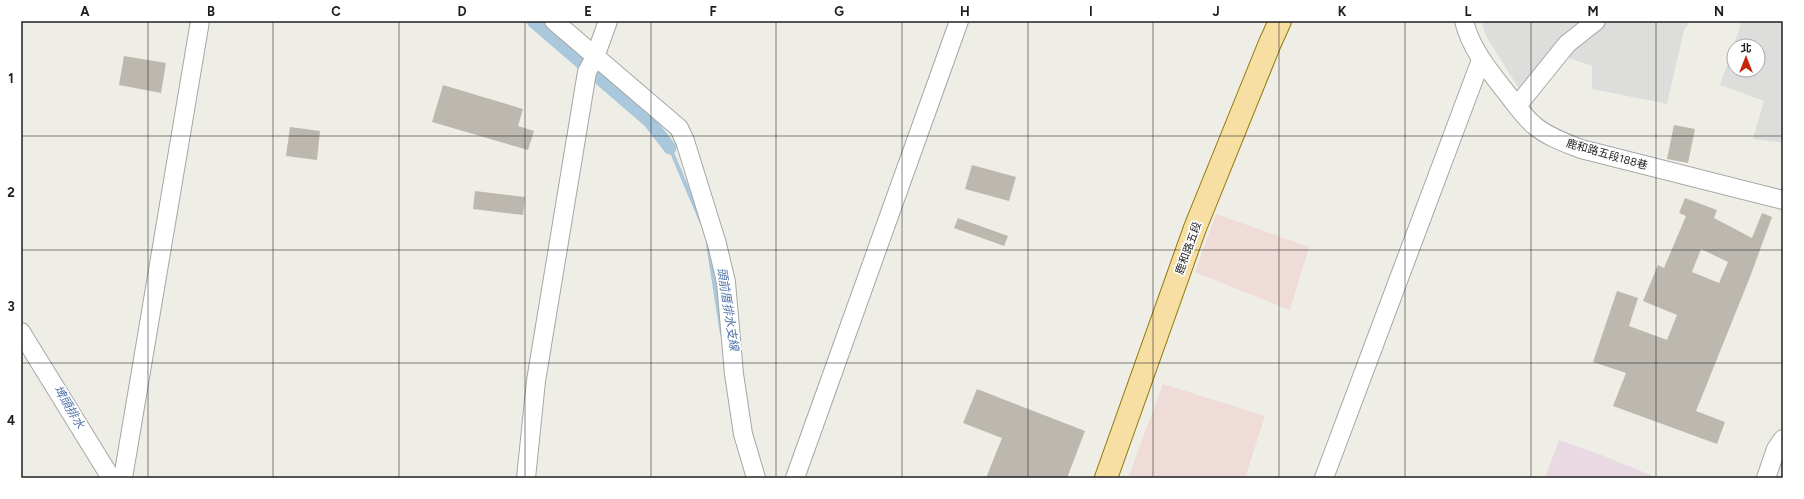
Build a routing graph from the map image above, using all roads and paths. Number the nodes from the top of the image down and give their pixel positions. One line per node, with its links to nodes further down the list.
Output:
1 (200, 21): 15 (street)
2 (554, 21): 8 (street)
3 (608, 21): 8 (street)
4 (959, 21): 18 (street)
5 (1280, 21): 19 (main road, 鹿和路五段)
6 (1464, 21): 9 (street, 鹿和路五段188巷)
7 (1596, 21): 10 (street)
8 (595, 57): 16 (street); 17 (street)
9 (1481, 60): 10 (street, 鹿和路五段188巷); 20 (street)
10 (1518, 106): 11 (street, 鹿和路五段188巷)
11 (1783, 200)
12 (21, 332): 14 (street)
13 (1783, 439): 21 (street)
14 (111, 478)
15 (123, 478)
16 (526, 478)
17 (756, 478)
18 (796, 478)
19 (1106, 478)
20 (1324, 478)
21 (1766, 478)

